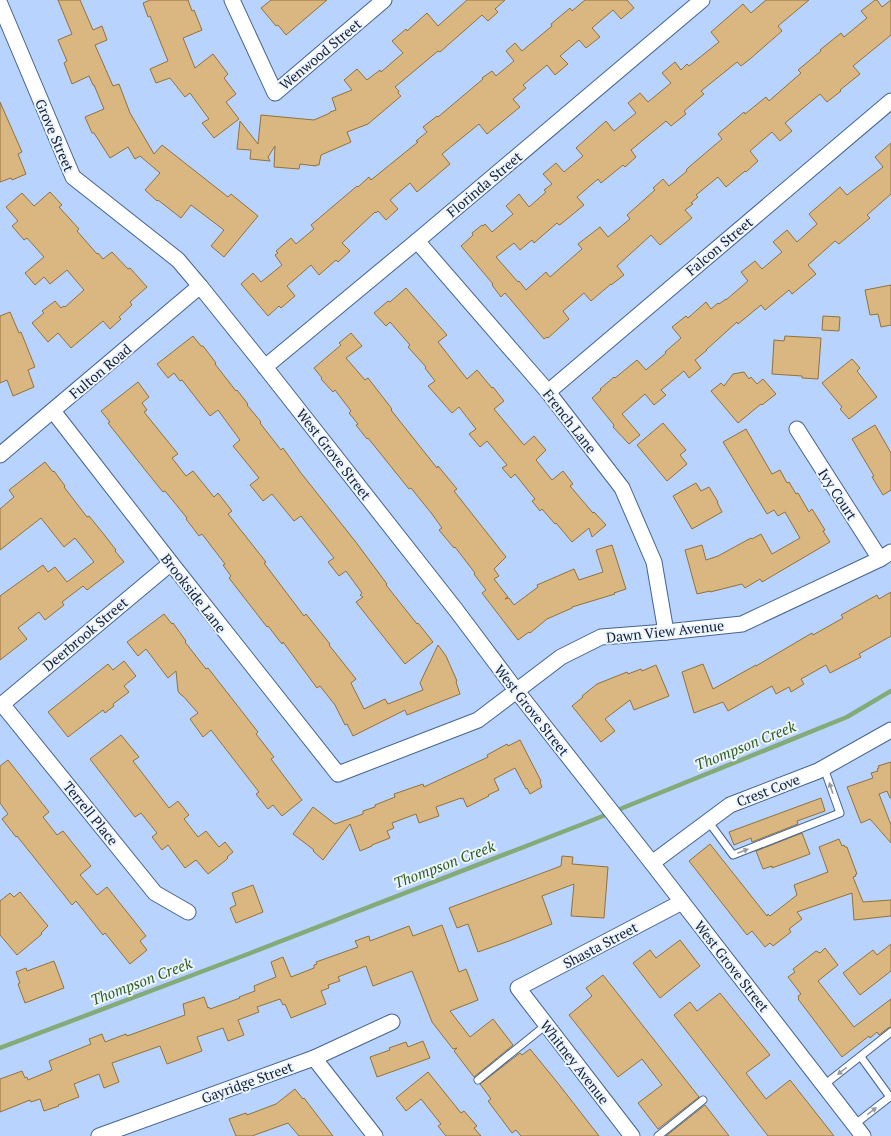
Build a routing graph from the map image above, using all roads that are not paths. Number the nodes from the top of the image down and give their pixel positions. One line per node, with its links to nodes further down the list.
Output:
1 (232, 0): 2 (street, Wenwood Street)
2 (384, 0)
3 (702, 0): 6 (street, Florinda Street)
4 (0, 4): 7 (street, Grove Street)
5 (891, 101): 9 (street, Falcon Street)
6 (417, 241): 8 (street, Florinda Street); 9 (street, French Lane)
7 (200, 286): 8 (street, West Grove Street); 10 (street, Fulton Road)
8 (265, 367): 16 (street, West Grove Street)
9 (548, 392): 15 (street, French Lane)
10 (53, 411): 12 (street, Fulton Road); 14 (street, Brookside Lane)
11 (797, 429): 13 (street, Ivy Court)
12 (0, 455)
13 (885, 556): 15 (street, Dawn View Avenue)
14 (170, 563): 17 (street, Deerbrook Street); 20 (street, Brookside Lane)
15 (666, 632): 16 (street, Dawn View Avenue)
16 (516, 690): 20 (street, Dawn View Avenue); 22 (street, West Grove Street)
17 (1, 705): 24 (street, Terrell Place)
18 (891, 730): 19 (street, Crest Cove)
19 (824, 768): 21 (street, Crest Cove); 21 (lane, one-way to 19)
20 (338, 774)
21 (708, 822): 22 (street, Crest Cove)
22 (652, 863): 23 (street, West Grove Street)
23 (682, 902): 25 (street, Shasta Street); 32 (street, West Grove Street)
24 (188, 912)
25 (518, 988): 27 (street, Whitney Avenue)
26 (392, 1022): 30 (street, Gayridge Street)
27 (546, 1025): 31 (lane); 38 (street, Whitney Avenue)
28 (891, 1032): 29 (lane)
29 (861, 1057): 32 (lane, one-way to 32); 33 (lane)
30 (314, 1058): 36 (street, Gayridge Street); 37 (street)
31 (478, 1080)
32 (824, 1085): 35 (street, West Grove Street)
33 (891, 1097): 35 (lane, one-way to 33)
34 (703, 1100): 39 (lane)
35 (859, 1130)
36 (98, 1136)
37 (375, 1136)
38 (632, 1136)
39 (658, 1136)

